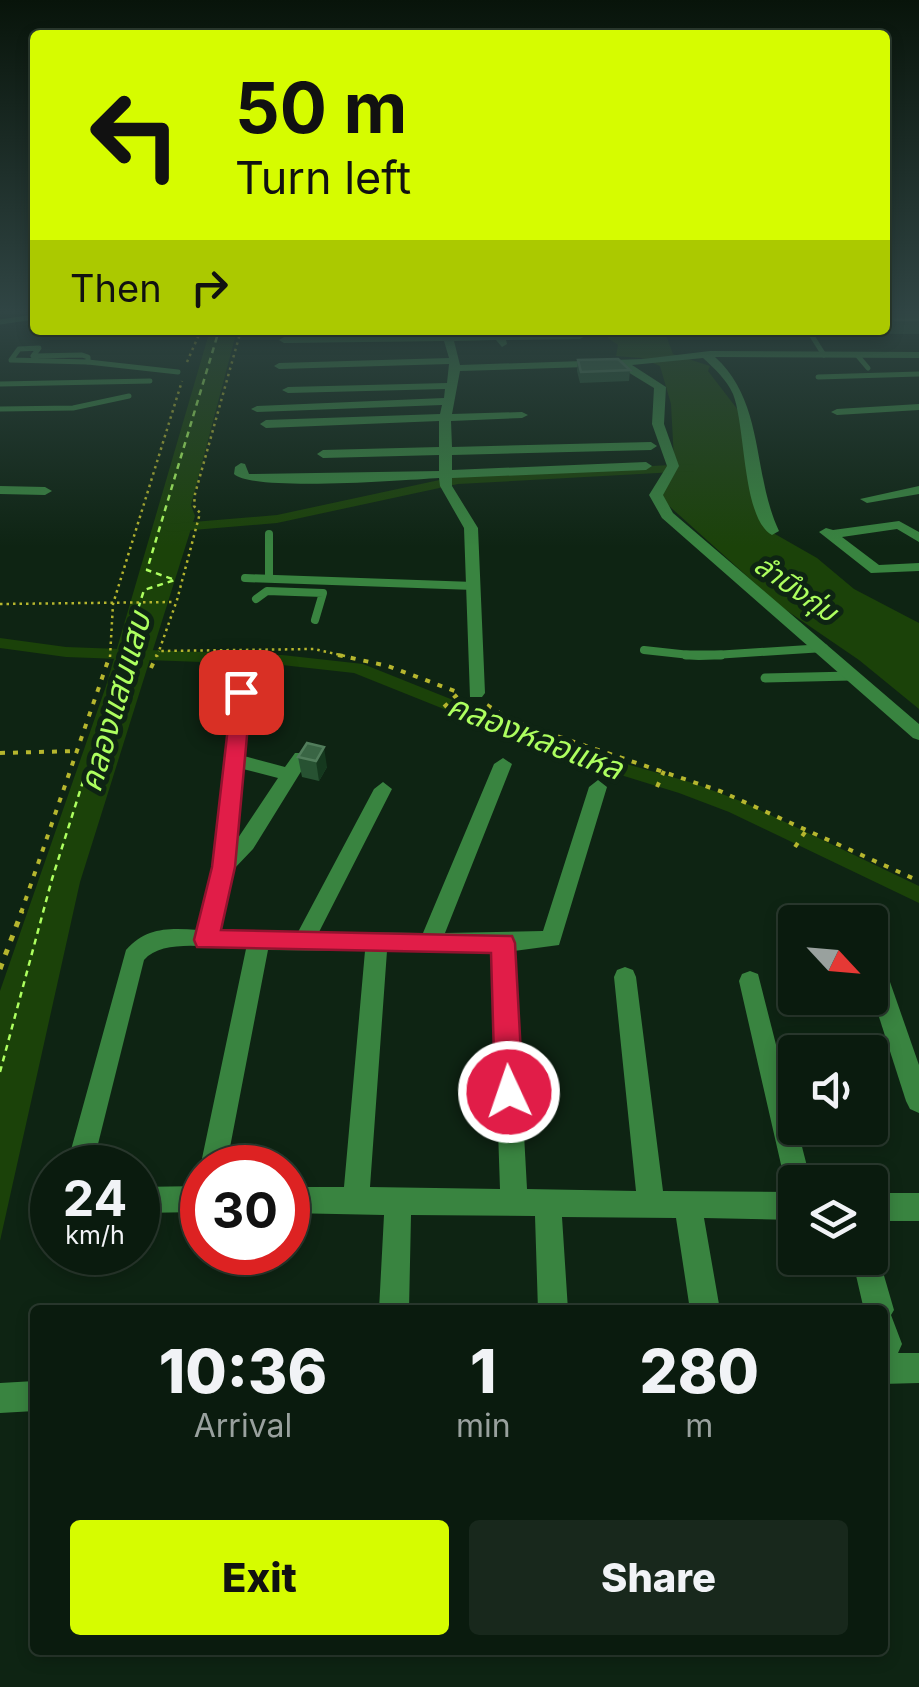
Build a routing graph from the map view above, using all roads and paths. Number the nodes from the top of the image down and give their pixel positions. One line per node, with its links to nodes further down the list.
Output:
1 (179, 389): 43 (path)
2 (225, 389): 37 (path)
3 (340, 389): 7 (street)
4 (450, 389): 9 (street)
5 (660, 389): 45 (street)
6 (736, 389): 30 (street)
7 (288, 390)
8 (129, 396): 11 (lane)
9 (448, 401): 12 (street); 16 (street)
10 (919, 407): 13 (street)
11 (0, 409)
12 (258, 410)
13 (837, 412)
14 (522, 415): 16 (street)
15 (266, 424): 16 (street)
16 (445, 424): 17 (street); 19 (street)
17 (299, 434)
18 (651, 446): 19 (street)
19 (446, 452): 20 (street); 23 (street)
20 (323, 454)
21 (646, 466): 23 (street)
22 (241, 467): 23 (street)
23 (445, 479): 38 (street)
24 (0, 490): 26 (street)
25 (919, 490): 27 (street)
26 (45, 491)
27 (884, 496): 28 (street); 29 (street)
28 (867, 499)
29 (919, 521)
30 (772, 531)
31 (268, 534): 35 (lane)
32 (919, 538): 33 (street)
33 (919, 566)
34 (244, 578): 35 (lane)
35 (269, 578): 39 (lane)
36 (175, 580): 37 (path)
37 (183, 580): 41 (path)
38 (474, 586): 39 (lane); 53 (street)
39 (326, 587): 40 (lane); 44 (lane)
40 (256, 600)
41 (176, 602): 43 (path); 47 (path)
42 (0, 604): 43 (path)
43 (113, 604): 48 (path)
44 (315, 620)
45 (825, 648): 46 (lane); 50 (street)
46 (644, 650)
47 (159, 651): 49 (path); 53 (path)
48 (109, 660): 56 (path)
49 (151, 668)
50 (852, 676): 51 (lane); 55 (street)
51 (765, 678)
52 (241, 692): 59 (street)
53 (471, 695): 54 (path); 61 (path)
54 (444, 707)
55 (919, 734)
56 (78, 751): 57 (path); 76 (path)
57 (0, 753)
58 (301, 757): 62 (street)
59 (234, 760): 62 (street); 68 (street)
60 (503, 764): 74 (street)
61 (664, 771): 64 (path); 66 (path)
62 (289, 776): 68 (street)
63 (598, 787): 75 (street)
64 (656, 787)
65 (383, 789): 72 (street)
66 (806, 831): 67 (path); 69 (path)
67 (795, 847)
68 (224, 867): 70 (street)
69 (919, 882)
70 (206, 940): 71 (street); 81 (street)
71 (260, 940): 72 (street); 82 (street)
72 (304, 941): 73 (street)
73 (378, 942): 74 (street); 85 (street)
74 (430, 942): 75 (street)
75 (503, 943): 87 (street)
76 (0, 969)
77 (625, 976): 89 (street)
78 (750, 981): 83 (street)
79 (888, 1006): 80 (street)
80 (919, 1100)
81 (85, 1145)
82 (218, 1145)
83 (794, 1165)
84 (310, 1200): 85 (street)
85 (356, 1201): 86 (street)
86 (398, 1201): 87 (street); 95 (street)
87 (514, 1202): 88 (street)
88 (548, 1203): 89 (street); 96 (street)
89 (651, 1204): 90 (street)
90 (688, 1204): 91 (street); 97 (street)
91 (778, 1206)
92 (888, 1207): 93 (street)
93 (919, 1207)
94 (870, 1275): 98 (street)
95 (394, 1305)
96 (553, 1305)
97 (704, 1305)
98 (878, 1305)
99 (888, 1349): 100 (street)
100 (919, 1368)
101 (30, 1396): 102 (street)
102 (0, 1398)

